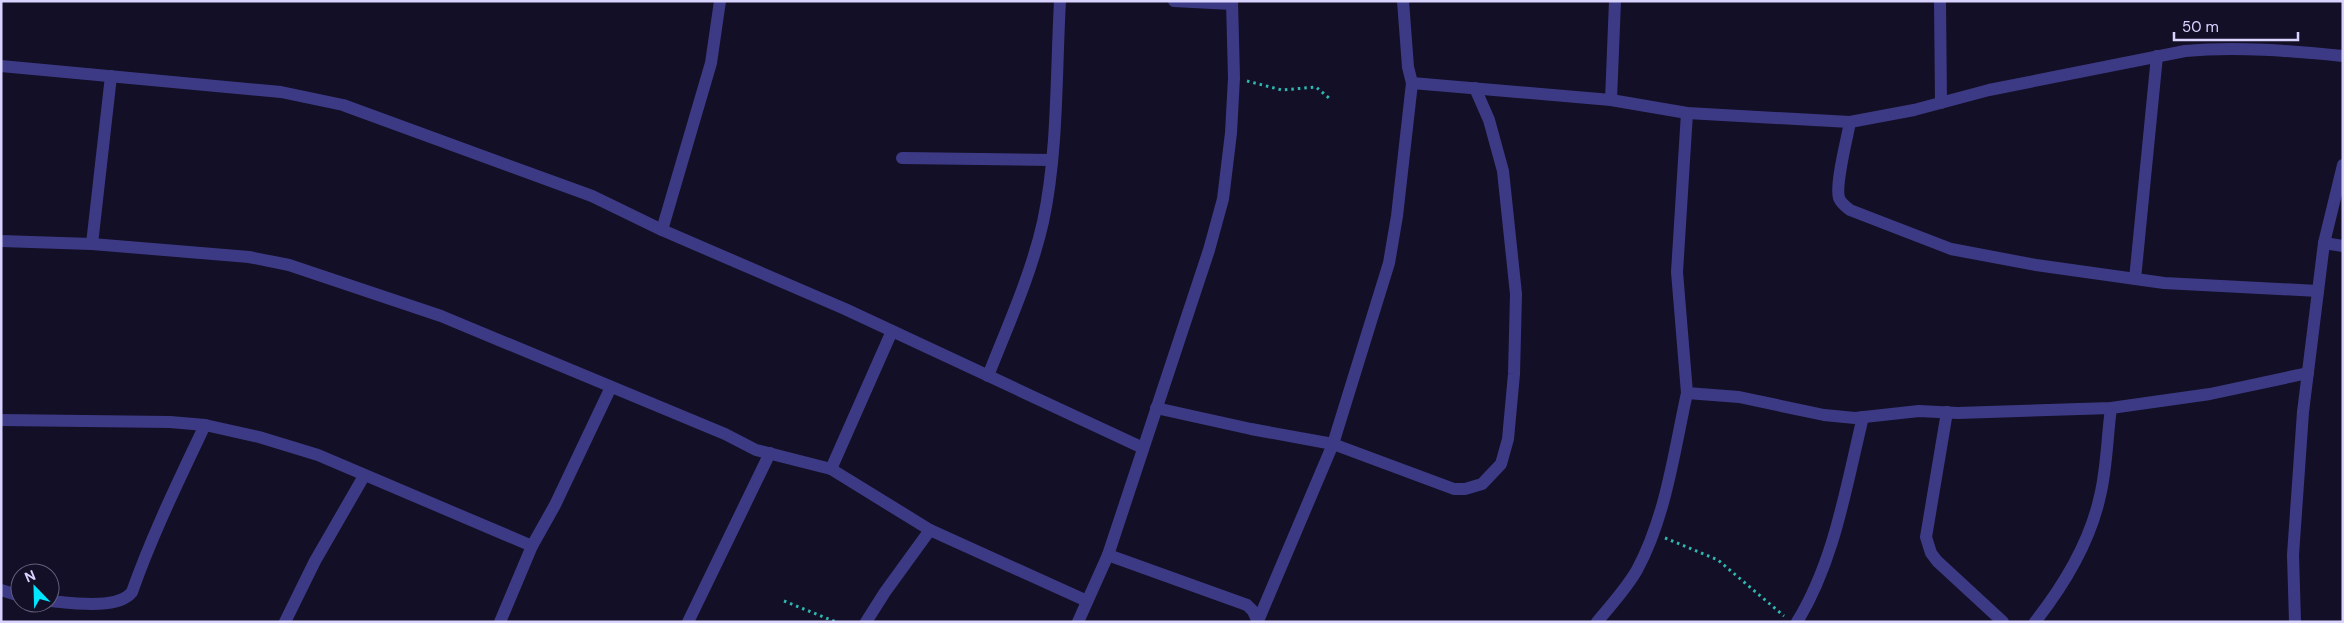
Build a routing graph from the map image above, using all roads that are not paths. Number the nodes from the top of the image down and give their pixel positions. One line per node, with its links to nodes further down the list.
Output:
1 (720, 1): 21 (street)
2 (1060, 1): 19 (street)
3 (1174, 1): 7 (street)
4 (1403, 1): 12 (street)
5 (1615, 1): 14 (street)
6 (1940, 1): 15 (street)
7 (1232, 3): 33 (street)
8 (2157, 56): 9 (street); 15 (street); 26 (street)
9 (2343, 56)
10 (1, 66): 11 (street)
11 (111, 76): 21 (street); 24 (street)
12 (1412, 83): 13 (street); 39 (street)
13 (1475, 88): 14 (street); 39 (street)
14 (1611, 100): 16 (street)
15 (1942, 103): 17 (street)
16 (1687, 113): 17 (street); 32 (street)
17 (1850, 122): 26 (street)
18 (902, 158): 19 (street)
19 (1051, 160): 30 (street)
20 (2343, 165): 23 (street)
21 (662, 230): 28 (street)
22 (1, 241): 24 (street)
23 (2324, 243): 25 (street); 27 (street)
24 (92, 244): 31 (street)
25 (2343, 246)
26 (2135, 279): 27 (street)
27 (2318, 291): 29 (street)
28 (892, 332): 30 (street); 42 (street)
29 (2308, 373): 34 (street); 59 (street)
30 (988, 376): 40 (street)
31 (611, 387): 41 (street); 45 (street)
32 (1686, 393): 36 (street); 55 (street)
33 (1156, 408): 39 (street); 40 (street)
34 (2111, 408): 35 (street); 58 (street)
35 (1947, 412): 36 (street); 57 (street)
36 (1863, 417): 56 (street)
37 (1, 420): 38 (street)
38 (205, 425): 43 (street); 47 (street)
39 (1333, 444): 54 (street)
40 (1143, 448): 46 (street)
41 (770, 454): 42 (street); 51 (street)
42 (831, 470): 44 (street)
43 (364, 476): 45 (street); 49 (street)
44 (930, 530): 48 (street); 52 (street)
45 (532, 546): 50 (street)
46 (1108, 555): 48 (street); 54 (street)
47 (60, 601)
48 (1086, 601): 53 (street)
49 (285, 622)
50 (500, 622)
51 (688, 622)
52 (866, 622)
53 (1078, 622)
54 (1258, 622)
55 (1597, 622)
56 (1797, 622)
57 (2003, 622)
58 (2035, 622)
59 (2295, 622)

